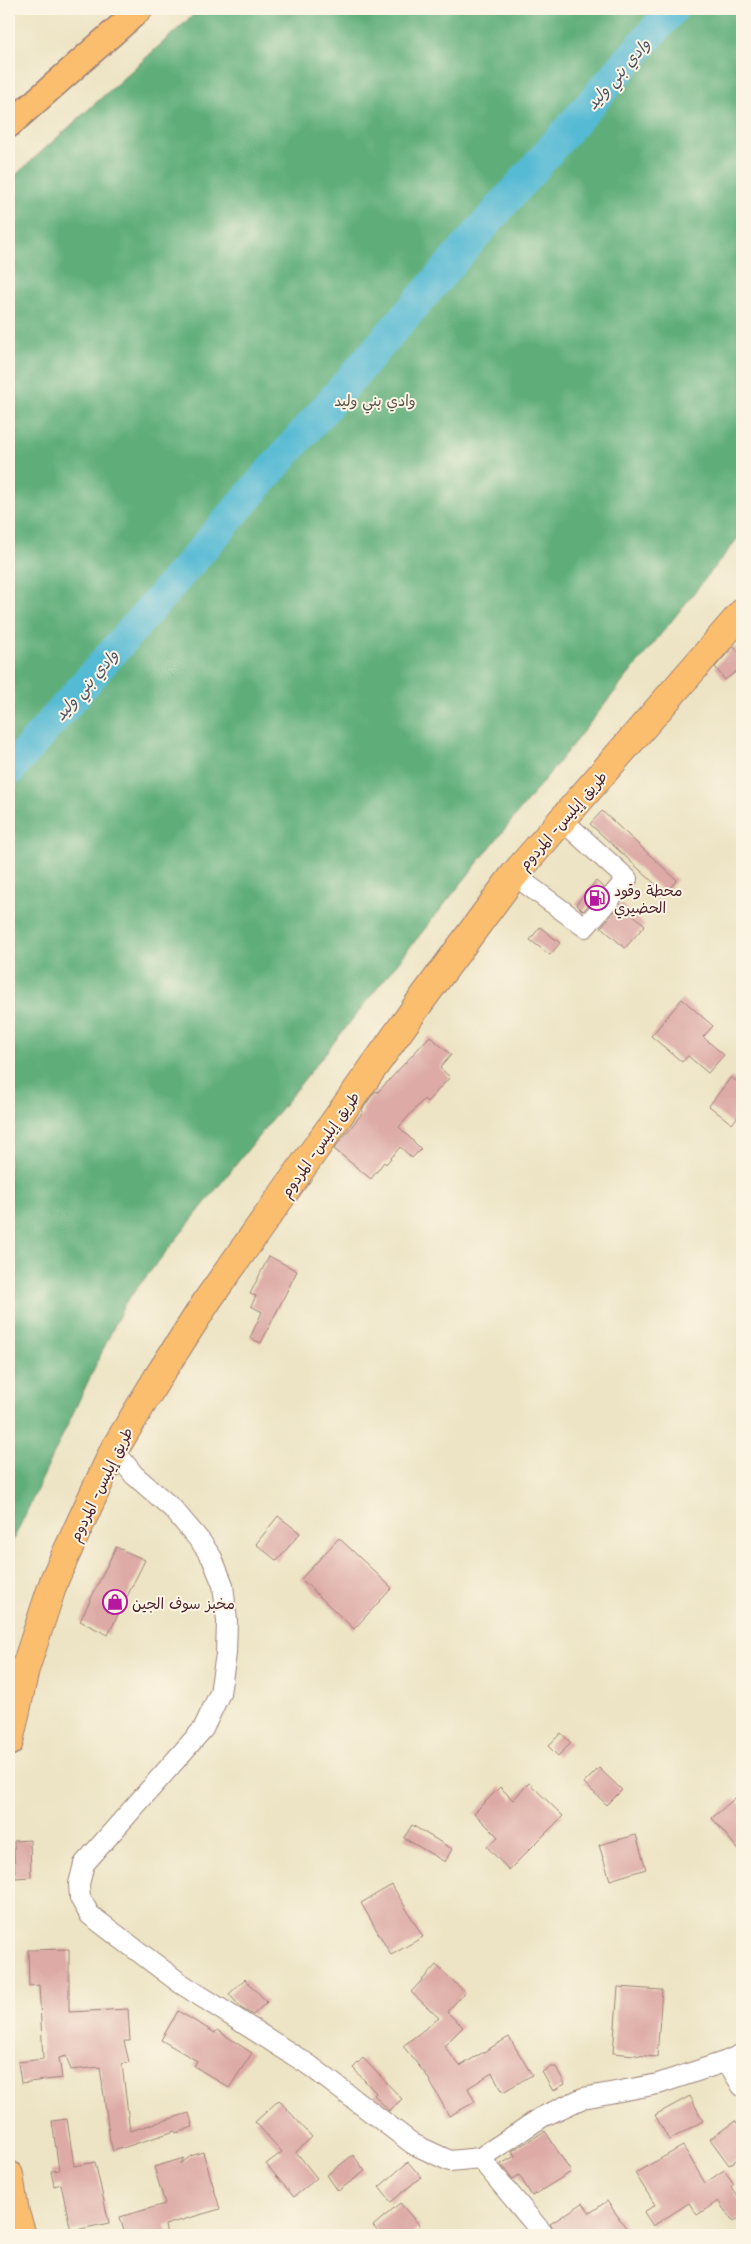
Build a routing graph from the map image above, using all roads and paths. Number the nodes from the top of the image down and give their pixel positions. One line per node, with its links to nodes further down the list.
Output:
1 (140, 9): 2 (main road)
2 (9, 125)
3 (742, 613): 4 (highway, طريق إيليس- المردوم)
4 (562, 820): 5 (highway, طريق إيليس- المردوم); 5 (street)
5 (514, 875): 6 (highway, طريق إيليس- المردوم)
6 (114, 1450): 7 (highway, طريق إيليس- المردوم); 10 (street)
7 (9, 1742)
8 (735, 2058): 9 (street); 10 (street)
9 (742, 2086)
10 (480, 2158): 13 (street)
11 (9, 2175): 12 (highway)
12 (22, 2235)
13 (544, 2235)

